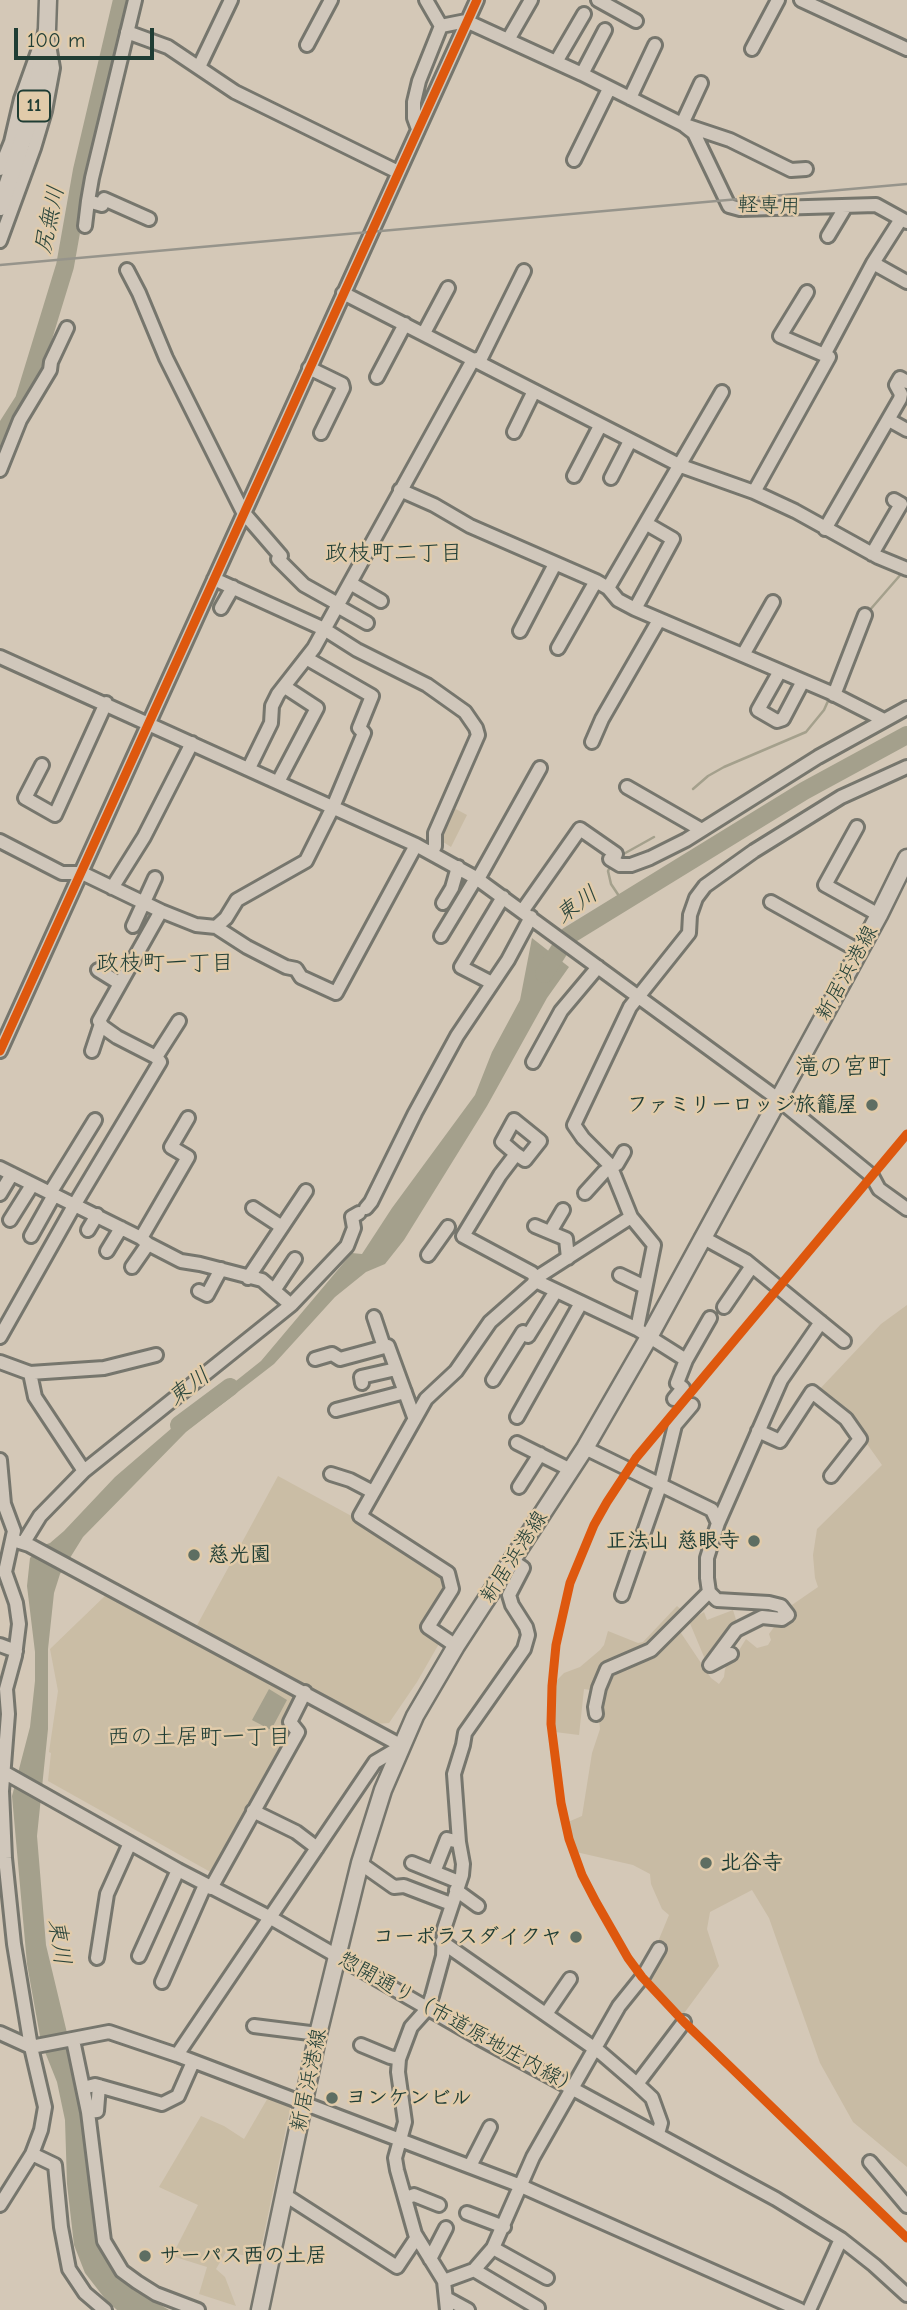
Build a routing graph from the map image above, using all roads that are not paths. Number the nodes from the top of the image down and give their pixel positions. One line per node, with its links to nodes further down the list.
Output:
1 (48, 0): 15 (main road, 11)
2 (135, 0): 17 (street)
3 (231, 0): 24 (street)
4 (331, 0): 19 (street)
5 (426, 0): 14 (street)
6 (477, 0): 12 (street)
7 (531, 0): 18 (street)
8 (598, 0): 13 (street)
9 (778, 0): 21 (street)
10 (802, 0): 22 (street)
11 (584, 14): 23 (street)
12 (466, 21): 14 (street); 18 (street); 30 (street)
13 (636, 21)
14 (440, 26): 30 (street)
15 (47, 29): 32 (street); 37 (main road, 11); 42 (street)
16 (605, 30): 25 (street)
17 (127, 32): 24 (street); 35 (street)
18 (508, 40): 23 (street)
19 (307, 45)
20 (655, 45): 28 (street)
21 (752, 49)
22 (907, 49)
23 (556, 62): 25 (street)
24 (199, 67): 34 (street)
25 (582, 74): 27 (street)
26 (701, 83): 29 (street)
27 (609, 89): 28 (street); 31 (street)
28 (630, 97): 29 (street)
29 (682, 124): 33 (street); 36 (street, 軽専用)
30 (418, 129): 34 (street)
31 (574, 160)
32 (0, 169)
33 (806, 169)
34 (398, 172): 49 (street)
35 (88, 201): 38 (street); 40 (street)
36 (845, 206): 39 (street, 軽専用); 41 (street)
37 (0, 207)
38 (149, 219)
39 (904, 220): 43 (street)
40 (85, 226)
41 (828, 236)
42 (0, 241)
43 (873, 263): 46 (street); 53 (street)
44 (127, 270): 73 (street)
45 (524, 271): 54 (street)
46 (907, 282)
47 (448, 288): 52 (street)
48 (807, 292): 53 (street)
49 (343, 293): 50 (street); 55 (street)
50 (405, 324): 52 (street); 56 (street)
51 (67, 328): 67 (street)
52 (424, 333): 54 (street)
53 (824, 355): 71 (street)
54 (474, 360): 58 (street); 70 (street)
55 (309, 368): 64 (street); 73 (street)
56 (377, 376)
57 (907, 382): 60 (street)
58 (534, 391): 61 (street); 63 (street)
59 (722, 392): 66 (street)
60 (888, 420): 62 (street); 75 (street)
61 (600, 426): 65 (street); 68 (street)
62 (907, 430)
63 (513, 432)
64 (321, 433)
65 (630, 441): 66 (street); 69 (street)
66 (681, 466): 71 (street); 74 (street)
67 (0, 470)
68 (574, 476)
69 (611, 478)
70 (400, 490): 77 (street); 81 (street)
71 (754, 492): 75 (street)
72 (894, 500): 76 (street)
73 (243, 512): 79 (street); 86 (street)
74 (647, 524): 83 (street); 88 (street)
75 (825, 529): 76 (street)
76 (872, 554): 78 (street)
77 (555, 564): 80 (street); 93 (street)
78 (903, 567)
79 (214, 579): 82 (street); 105 (street)
80 (596, 581): 83 (street); 94 (street)
81 (349, 583): 84 (street); 86 (street)
82 (233, 587): 87 (street); 92 (street)
83 (608, 589): 88 (street)
84 (381, 601)
85 (773, 602): 95 (street)
86 (337, 605): 91 (street); 92 (street)
87 (221, 608)
88 (635, 610): 90 (street)
89 (865, 615): 101 (street)
90 (659, 620): 95 (street); 106 (street)
91 (367, 623)
92 (324, 629): 97 (street); 119 (street)
93 (520, 631)
94 (558, 648)
95 (743, 655): 98 (street)
96 (0, 657): 102 (street)
97 (306, 658): 100 (street); 114 (street)
98 (780, 671): 99 (street); 99 (street)
99 (803, 681): 101 (street)
100 (285, 687): 109 (street); 112 (street)
101 (834, 695): 104 (street)
102 (106, 703): 105 (street); 108 (street)
103 (907, 708): 104 (street)
104 (884, 720): 116 (street)
105 (149, 723): 107 (street); 122 (street)
106 (592, 742)
107 (192, 743): 109 (street); 125 (street)
108 (42, 765)
109 (248, 768): 112 (street)
110 (540, 768): 124 (street)
111 (907, 768): 141 (street)
112 (278, 782): 114 (street)
113 (627, 787): 116 (street)
114 (333, 807): 118 (street); 134 (street)
115 (857, 827): 131 (street)
116 (700, 830): 132 (street)
117 (1, 844): 122 (street)
118 (416, 845): 119 (street); 134 (street)
119 (432, 852): 121 (street)
120 (907, 858): 131 (main road, 新居浜港線)
121 (458, 867): 124 (street); 127 (street)
122 (82, 873): 125 (street); 144 (street)
123 (155, 878): 129 (street)
124 (477, 879): 126 (street); 135 (street)
125 (112, 888): 129 (street)
126 (503, 897): 132 (street); 140 (street)
127 (442, 902)
128 (771, 902): 136 (street)
129 (144, 903): 130 (street); 133 (street)
130 (161, 911): 134 (street); 139 (street)
131 (878, 915): 136 (main road, 新居浜港線)
132 (530, 916): 137 (street); 140 (street)
133 (133, 926)
134 (216, 927)
135 (441, 936)
136 (859, 951): 148 (main road, 新居浜港線)
137 (598, 967): 141 (street); 147 (street)
138 (98, 970): 139 (street)
139 (119, 983): 143 (street)
140 (492, 983): 192 (street)
141 (637, 997): 148 (street); 154 (street)
142 (179, 1021): 146 (street)
143 (101, 1024): 145 (street); 146 (street)
144 (0, 1051)
145 (92, 1051)
146 (156, 1057): 161 (street)
147 (533, 1062)
148 (778, 1099): 163 (street); 175 (main road, 新居浜港線)
149 (188, 1118): 176 (street)
150 (96, 1120): 160 (street)
151 (624, 1152): 154 (street)
152 (516, 1154): 174 (street)
153 (0, 1168): 155 (street)
154 (611, 1169): 158 (street); 166 (street)
155 (12, 1174): 156 (street); 159 (street)
156 (32, 1185): 160 (street); 167 (street)
157 (306, 1191): 169 (street)
158 (585, 1193)
159 (0, 1194)
160 (52, 1194): 161 (street); 173 (street)
161 (75, 1204): 165 (street); 198 (street)
162 (253, 1208): 169 (street)
163 (907, 1209)
164 (563, 1210): 172 (street)
165 (97, 1215): 170 (street); 171 (street)
166 (631, 1217): 179 (street); 187 (street)
167 (10, 1220)
168 (535, 1226): 172 (street)
169 (282, 1227): 185 (street)
170 (121, 1228): 176 (street); 177 (street)
171 (88, 1230)
172 (550, 1232): 179 (street)
173 (31, 1236)
174 (463, 1236): 178 (street); 186 (street)
175 (702, 1237): 182 (street); 197 (main road, 新居浜港線)
176 (144, 1241): 181 (street); 183 (street)
177 (107, 1251)
178 (428, 1255)
179 (568, 1258): 186 (street)
180 (295, 1259): 188 (street)
181 (132, 1266)
182 (752, 1266): 193 (street); 196 (street)
183 (221, 1269): 185 (street); 189 (street)
184 (620, 1275): 187 (street)
185 (248, 1278): 188 (street)
186 (536, 1278): 190 (street); 214 (street)
187 (645, 1287): 197 (street)
188 (275, 1289): 192 (street)
189 (199, 1291)
190 (556, 1291): 191 (street); 209 (street)
191 (581, 1303): 197 (street); 215 (street)
192 (292, 1305): 222 (street)
193 (724, 1307)
194 (374, 1317): 200 (street)
195 (710, 1318): 203 (street)
196 (821, 1322): 199 (street); 216 (street)
197 (643, 1333): 203 (street); 218 (main road, 新居浜港線)
198 (0, 1337)
199 (844, 1341)
200 (384, 1347): 202 (street); 206 (street)
201 (156, 1355): 207 (street)
202 (316, 1359)
203 (685, 1360): 211 (street)
204 (0, 1362): 205 (street); 207 (street)
205 (0, 1368)
206 (397, 1369): 208 (street); 210 (street)
207 (30, 1373): 222 (street)
208 (361, 1377)
209 (493, 1380)
210 (405, 1392): 213 (street); 214 (street)
211 (674, 1399)
212 (692, 1405): 225 (street)
213 (336, 1410)
214 (414, 1417): 227 (street)
215 (517, 1417)
216 (758, 1431): 224 (street); 229 (street)
217 (517, 1443): 219 (street)
218 (585, 1448): 221 (main road, 新居浜港線); 225 (street)
219 (540, 1454): 221 (street); 226 (street)
220 (0, 1460): 228 (street)
221 (571, 1470): 231 (main road, 新居浜港線)
222 (84, 1471): 230 (street)
223 (331, 1474): 227 (street)
224 (831, 1476)
225 (660, 1486): 229 (street); 233 (street)
226 (519, 1487)
227 (373, 1492): 235 (street)
228 (4, 1514): 230 (street)
229 (718, 1523): 232 (street)
230 (22, 1542): 236 (street); 238 (street)
231 (511, 1560): 235 (main road, 新居浜港線); 243 (street)
232 (709, 1592): 237 (street); 239 (street)
233 (622, 1595)
234 (0, 1645): 236 (street)
235 (456, 1646): 240 (main road, 新居浜港線)
236 (16, 1651): 241 (street)
237 (731, 1654)
238 (305, 1692): 240 (street); 242 (street)
239 (596, 1714)
240 (402, 1746): 245 (street); 247 (main road, 新居浜港線)
241 (4, 1772): 244 (street, 惣開通り（市道原地庄内線）); 246 (street)
242 (253, 1811): 245 (street); 251 (street)
243 (459, 1842): 250 (street); 252 (street)
244 (130, 1843): 249 (street, 惣開通り（市道原地庄内線）); 260 (street)
245 (317, 1848): 255 (street)
246 (3, 1856): 271 (street)
247 (360, 1863): 253 (street); 259 (main road, 新居浜港線)
248 (412, 1863): 250 (street)
249 (178, 1870): 251 (street, 惣開通り（市道原地庄内線）); 258 (street)
250 (434, 1872): 252 (street)
251 (208, 1886): 255 (street, 惣開通り（市道原地庄内線）); 262 (street)
252 (457, 1886): 253 (street); 254 (street)
253 (451, 1904): 256 (street)
254 (478, 1906)
255 (271, 1919): 259 (street, 惣開通り（市道原地庄内線）); 273 (street)
256 (442, 1942): 263 (street); 264 (street)
257 (659, 1949): 272 (street)
258 (139, 1956)
259 (338, 1957): 263 (street, 惣開通り（市道原地庄内線）); 268 (main road, 新居浜港線)
260 (97, 1958)
261 (570, 1979): 264 (street)
262 (162, 1982)
263 (428, 2008): 274 (street); 279 (street, 惣開通り（市道原地庄内線）)
264 (546, 2014): 272 (street)
265 (684, 2022): 276 (street)
266 (254, 2026): 268 (street)
267 (0, 2033): 271 (street)
268 (318, 2034): 280 (main road, 新居浜港線)
269 (72, 2040): 271 (street); 273 (street); 278 (street)
270 (360, 2045): 274 (street)
271 (35, 2046): 285 (street)
272 (594, 2049): 276 (street); 279 (street)
273 (177, 2055): 275 (street)
274 (399, 2059): 284 (street)
275 (193, 2062): 277 (street); 280 (street)
276 (636, 2084): 283 (street)
277 (99, 2086): 278 (street); 281 (street)
278 (83, 2088): 281 (street)
279 (572, 2088): 283 (street, 惣開通り（市道原地庄内線）); 288 (street)
280 (304, 2105): 284 (street); 289 (main road, 新居浜港線)
281 (88, 2112): 308 (street)
282 (490, 2127): 287 (street)
283 (658, 2134): 298 (street, 惣開通り（市道原地庄内線）)
284 (399, 2139): 287 (street); 290 (street)
285 (32, 2154): 291 (street); 307 (street)
286 (870, 2162): 293 (street)
287 (470, 2166): 288 (street)
288 (521, 2186): 295 (street); 311 (street)
289 (285, 2195): 297 (street); 309 (main road, 新居浜港線)
290 (406, 2198): 292 (street); 297 (street)
291 (0, 2204)
292 (439, 2205)
293 (907, 2206)
294 (467, 2213): 295 (street)
295 (504, 2227): 299 (street)
296 (446, 2228): 300 (street)
297 (417, 2237): 300 (street)
298 (841, 2239): 304 (street, 惣開通り（市道原地庄内線）); 312 (street)
299 (493, 2248): 301 (street); 302 (street)
300 (430, 2259): 303 (street)
301 (474, 2270): 303 (street); 306 (street)
302 (547, 2278)
303 (444, 2281): 305 (street)
304 (907, 2295)
305 (447, 2304): 310 (street)
306 (538, 2308)
307 (105, 2310)
308 (198, 2310)
309 (261, 2310)
310 (468, 2310)
311 (800, 2310)
312 (809, 2310)

